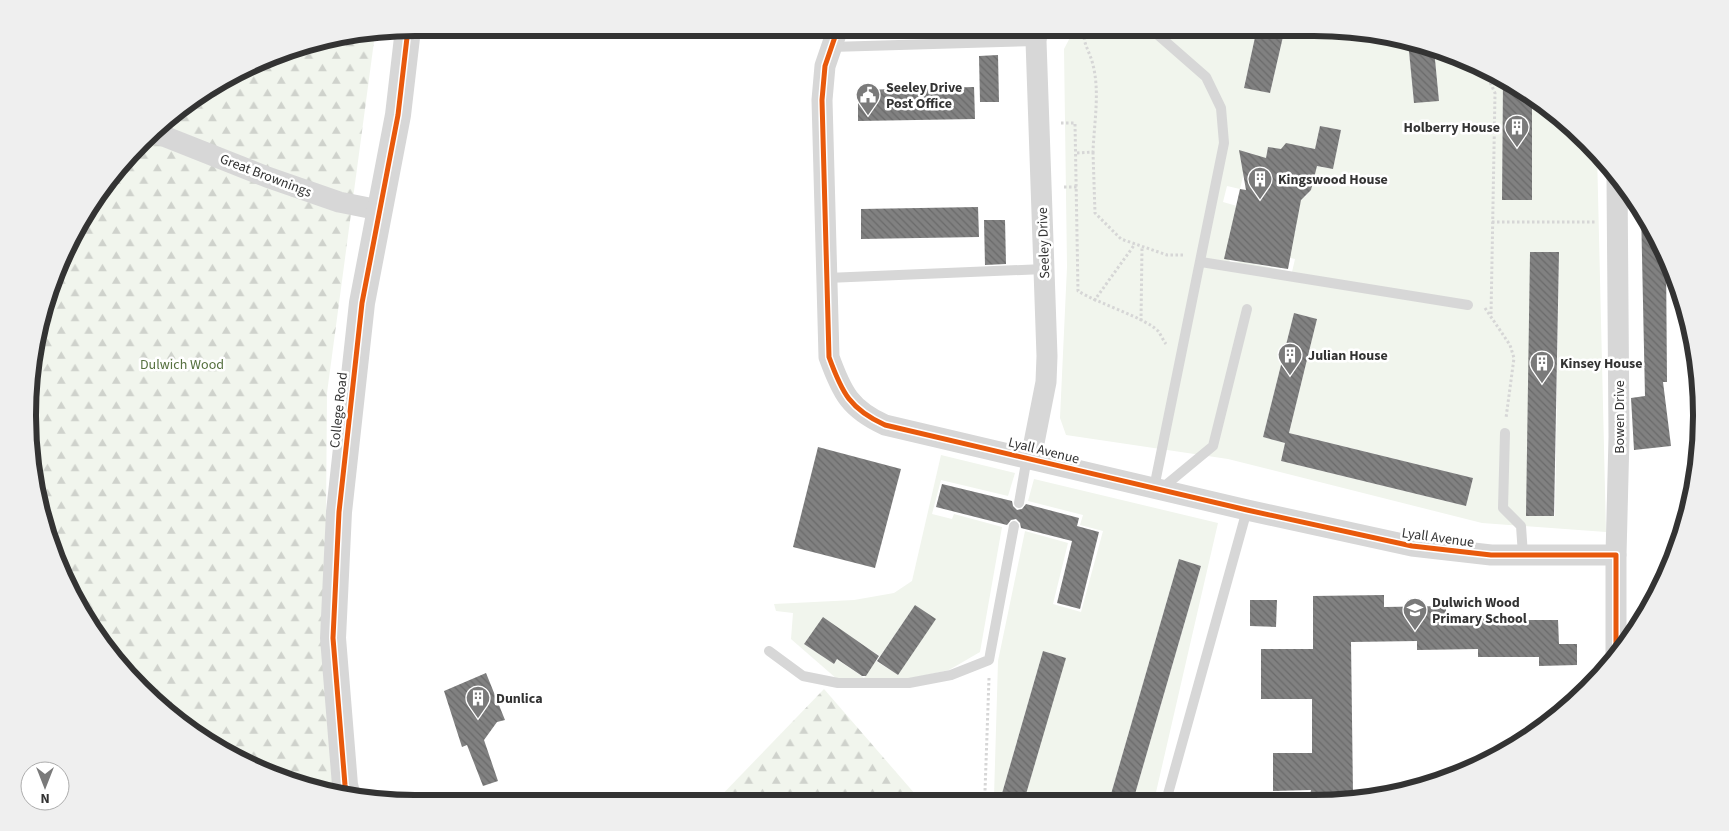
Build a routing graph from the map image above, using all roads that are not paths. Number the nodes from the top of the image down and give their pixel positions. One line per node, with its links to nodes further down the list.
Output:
1 (407, 36): 9 (street, College Road)
2 (835, 36): 6 (street, Lyall Avenue)
3 (1008, 36): 6 (lane)
4 (1037, 36): 11 (street, Seeley Drive)
5 (1159, 36): 10 (lane)
6 (831, 48): 12 (street, Lyall Avenue)
7 (160, 135): 9 (street, Great Brownings)
8 (1617, 189): 22 (street, Bowen Drive)
9 (379, 210): 25 (street, College Road)
10 (1202, 258): 13 (lane); 17 (lane)
11 (1044, 269): 12 (lane); 16 (street, Seeley Drive)
12 (827, 278): 16 (street, Lyall Avenue)
13 (1468, 304)
14 (1247, 309): 17 (lane)
15 (1505, 433): 21 (lane)
16 (1029, 458): 17 (street, Lyall Avenue); 18 (lane)
17 (1157, 488): 19 (street, Lyall Avenue)
18 (1019, 503)
19 (1247, 510): 21 (street, Lyall Avenue); 26 (lane)
20 (1014, 526): 24 (lane)
21 (1523, 555): 22 (street, Lyall Avenue)
22 (1616, 555): 23 (street, Bowen Drive)
23 (1616, 643)
24 (768, 651)
25 (346, 788)
26 (1168, 795)

